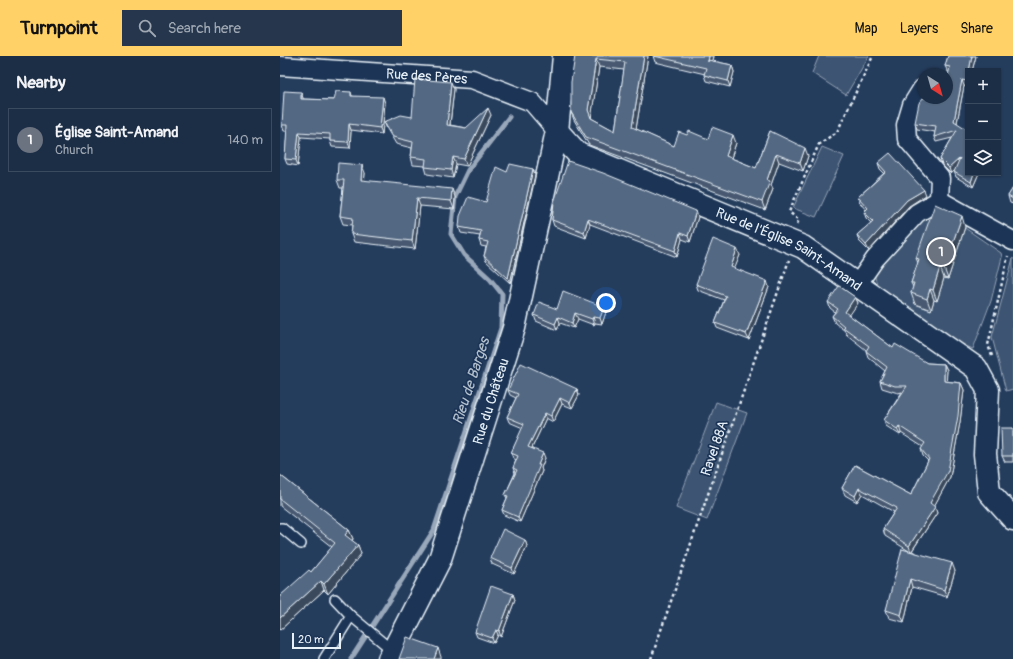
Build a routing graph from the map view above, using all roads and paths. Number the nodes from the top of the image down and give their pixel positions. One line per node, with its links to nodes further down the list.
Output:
1 (564, 56): 5 (street, Rue du Château)
2 (873, 56): 8 (path, Ravel 88A)
3 (280, 66): 5 (street, Rue des Pères)
4 (917, 97): 6 (street)
5 (557, 131): 8 (street, Rue de l'Église Saint-Amand); 16 (street, Rue du Château)
6 (938, 200): 7 (street); 9 (street)
7 (1012, 240): 10 (path)
8 (795, 244): 9 (street, Rue de l'Église Saint-Amand); 18 (path, Ravel 88A)
9 (856, 285): 11 (street, Rue de l'Église Saint-Amand)
10 (992, 359)
11 (1013, 519)
12 (280, 528): 13 (lane)
13 (301, 544)
14 (335, 599): 15 (lane)
15 (351, 616): 16 (lane); 17 (lane)
16 (386, 649)
17 (324, 659)
18 (651, 659)

